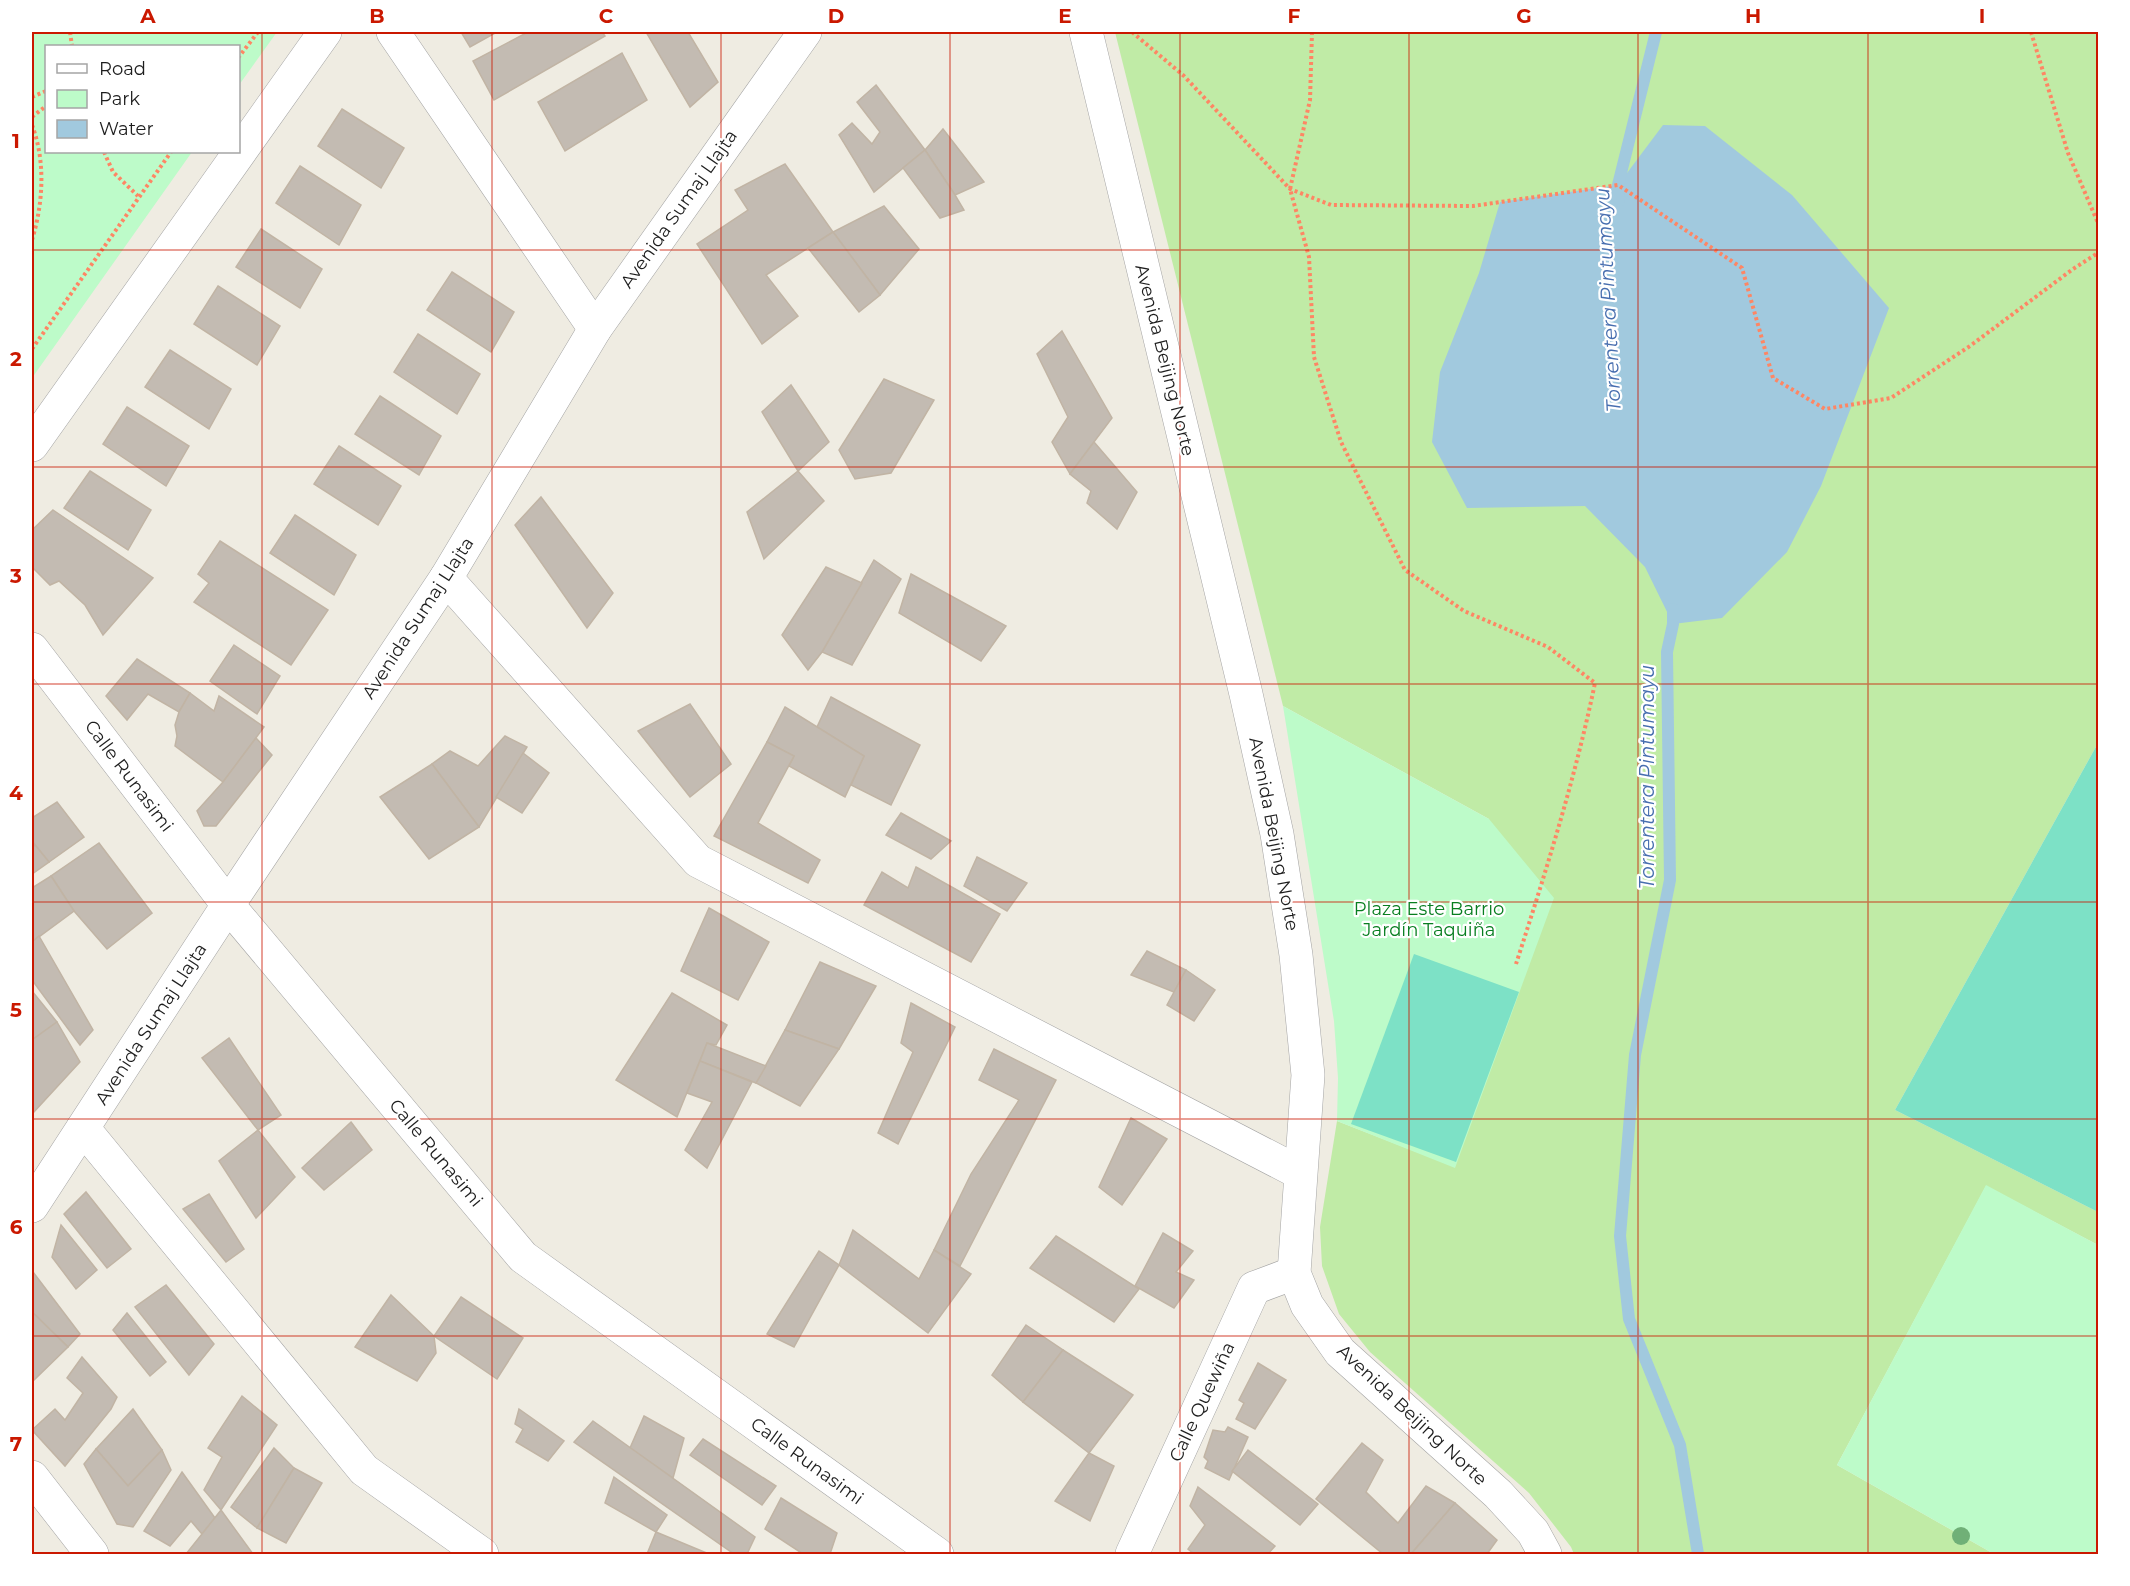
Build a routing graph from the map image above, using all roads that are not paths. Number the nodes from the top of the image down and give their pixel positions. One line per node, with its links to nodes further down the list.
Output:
1 (325, 32): 5 (street)
2 (393, 32): 7 (street)
3 (805, 32): 7 (street, Avenida Sumaj Llajta)
4 (1086, 32): 13 (street, Avenida Beijing Norte)
5 (240, 152)
6 (239, 153): 8 (street)
7 (595, 329): 9 (street, Avenida Sumaj Llajta)
8 (32, 445)
9 (446, 578): 11 (street, Avenida Sumaj Llajta); 13 (street)
10 (32, 649): 11 (street, Calle Runasimi)
11 (228, 905): 12 (street, Avenida Sumaj Llajta); 19 (street, Calle Runasimi)
12 (83, 1128): 14 (street, Avenida Sumaj Llajta); 18 (street)
13 (1300, 1173): 15 (street, Avenida Beijing Norte)
14 (32, 1206)
15 (1294, 1273): 20 (street, Calle Quewiña); 21 (street, Avenida Beijing Norte)
16 (32, 1477): 17 (street)
17 (92, 1554)
18 (482, 1554)
19 (938, 1554)
20 (1132, 1554)
21 (1545, 1554)

